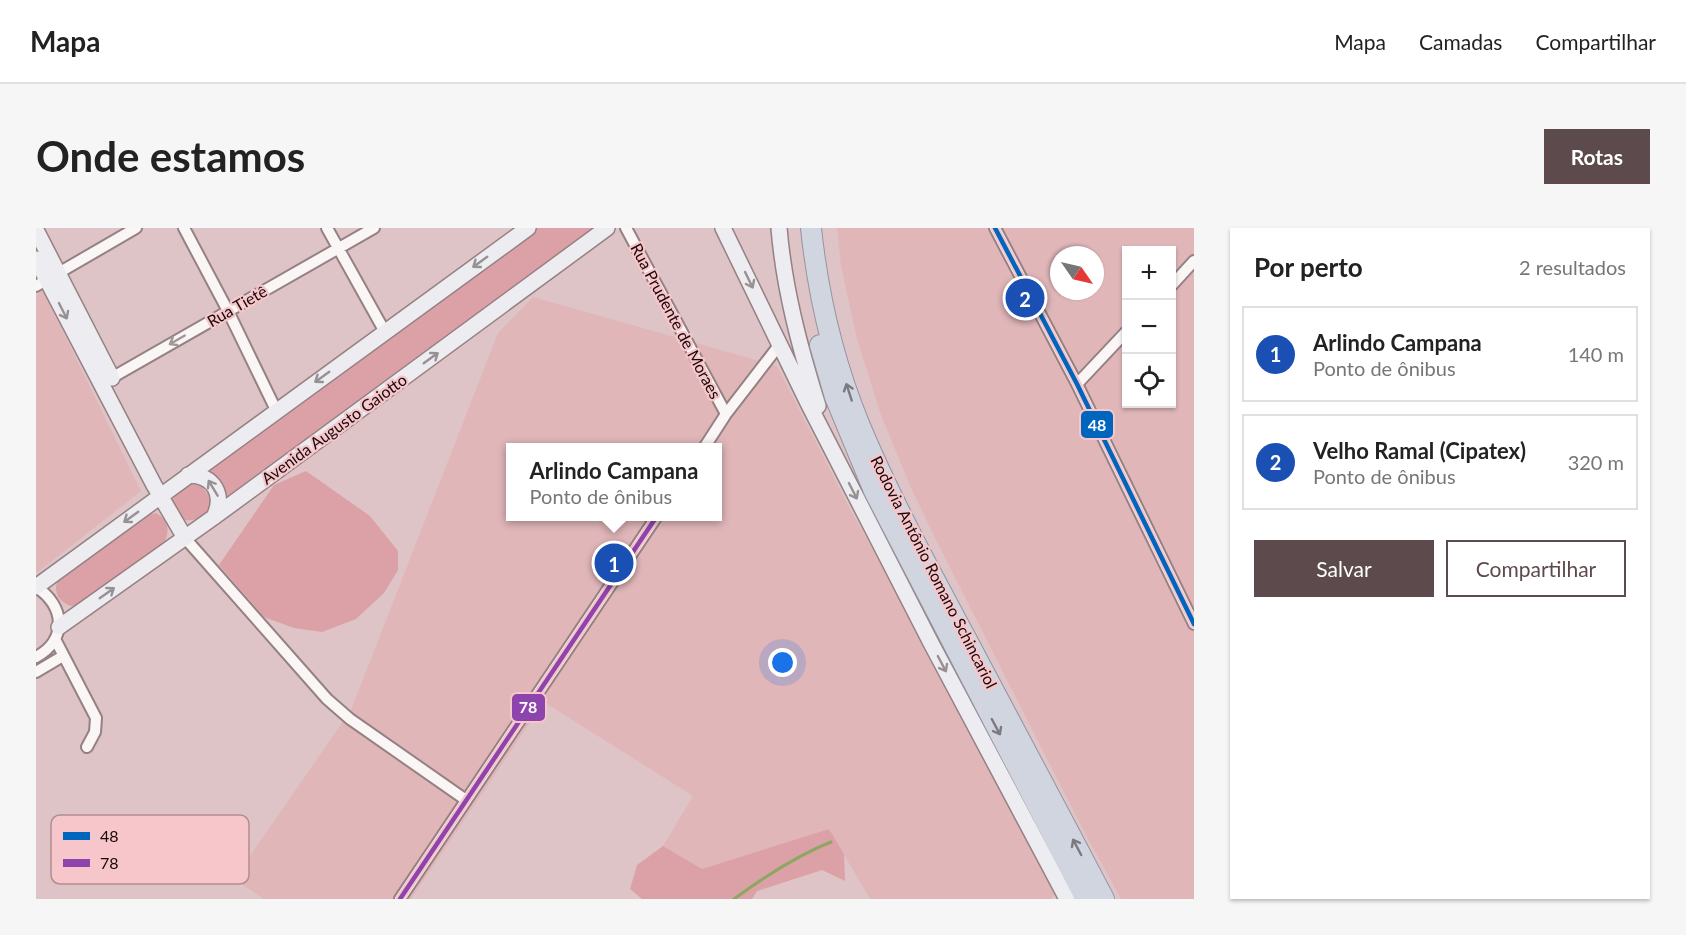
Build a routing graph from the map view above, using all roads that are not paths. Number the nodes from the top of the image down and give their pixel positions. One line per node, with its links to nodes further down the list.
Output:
1 (136, 228): 17 (street)
2 (183, 228): 19 (street)
3 (327, 228): 14 (street)
4 (374, 228): 14 (street, Rua Tietê)
5 (608, 228): 31 (street, Avenida Augusto Gaiotto, one-way to 5)
6 (626, 228): 26 (street, Rua Prudente de Moraes)
7 (723, 228): 22 (street, one-way to 22)
8 (779, 228): 27 (street)
9 (798, 228): 44 (highway, Rodovia Antônio Romano Schincariol, one-way to 44)
10 (811, 228): 45 (highway, Rodovia Antônio Romano Schincariol, one-way to 10)
11 (995, 228): 24 (street)
12 (36, 230): 17 (street)
13 (521, 230): 20 (street, one-way to 20)
14 (338, 249): 19 (street, Rua Tietê); 20 (street)
15 (36, 259): 17 (street)
16 (1194, 261): 18 (street)
17 (47, 280): 23 (street)
18 (1176, 281)
19 (228, 311): 23 (street, Rua Tietê, one-way to 23); 25 (street)
20 (385, 332): 25 (street, one-way to 25)
21 (1122, 336): 24 (street)
22 (780, 344): 26 (street); 27 (street)
23 (107, 381): 30 (street)
24 (1077, 384): 35 (street)
25 (276, 410): 29 (street)
26 (726, 414): 28 (street)
27 (828, 438): 43 (street, one-way to 43)
28 (707, 443)
29 (188, 475): 30 (street); 31 (street, one-way to 29)
30 (157, 490): 33 (street); 34 (street, one-way to 34)
31 (214, 518): 33 (street, Avenida Augusto Gaiotto)
32 (654, 521): 41 (street)
33 (185, 538): 36 (street, Avenida Augusto Gaiotto, one-way to 33); 41 (street)
34 (36, 587): 36 (street)
35 (1194, 624)
36 (57, 633): 37 (street); 38 (street)
37 (63, 656): 39 (street); 40 (street)
38 (36, 657)
39 (36, 672)
40 (87, 747)
41 (466, 800): 42 (street)
42 (400, 899)
43 (1067, 899)
44 (1086, 899)
45 (1104, 899)

